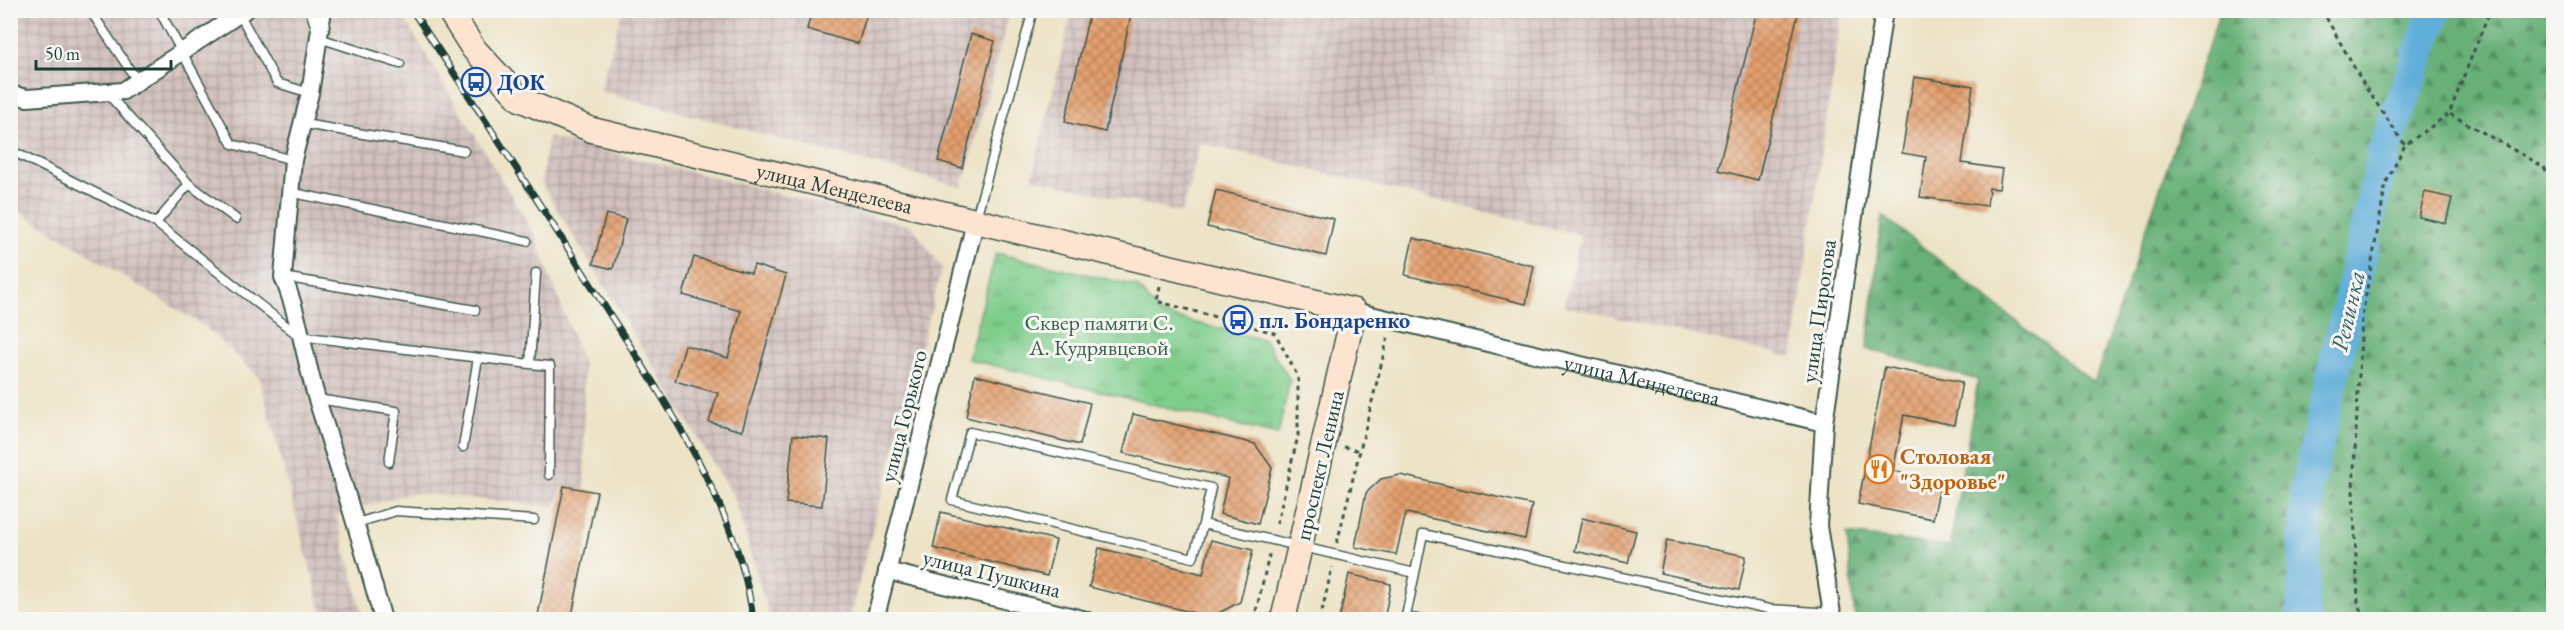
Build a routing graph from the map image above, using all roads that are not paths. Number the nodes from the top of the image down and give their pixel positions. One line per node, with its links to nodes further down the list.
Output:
1 (90, 10): 12 (lane)
2 (159, 10): 10 (lane)
3 (310, 10): 9 (lane)
4 (323, 10): 9 (street)
5 (449, 10): 23 (main road, улица Менделеева)
6 (1033, 10): 23 (lane)
7 (1884, 10): 34 (street, улица Пирогова)
8 (240, 12): 10 (street); 14 (lane)
9 (319, 38): 11 (lane); 14 (street)
10 (182, 52): 12 (street); 19 (lane)
11 (400, 64)
12 (138, 82): 13 (street)
13 (107, 93): 15 (street); 20 (lane)
14 (310, 93): 16 (street)
15 (10, 94)
16 (303, 124): 18 (lane); 19 (street)
17 (10, 150): 24 (lane)
18 (464, 150)
19 (293, 160): 21 (street)
20 (189, 184): 22 (lane); 24 (lane)
21 (288, 192): 25 (lane); 27 (street)
22 (236, 219)
23 (975, 223): 29 (main road, улица Менделеева); 42 (street, улица Горького)
24 (156, 224): 30 (lane)
25 (527, 241)
26 (536, 273): 32 (lane)
27 (283, 277): 28 (lane); 30 (street)
28 (474, 310)
29 (1354, 311): 34 (street, улица Менделеева); 41 (main road, проспект Ленина)
30 (299, 336): 31 (lane); 33 (street)
31 (478, 358): 32 (lane); 35 (lane)
32 (530, 364): 37 (lane)
33 (317, 399): 36 (lane); 39 (street)
34 (1824, 423): 44 (street, улица Пирогова)
35 (464, 447)
36 (389, 462)
37 (549, 475)
38 (534, 520): 39 (lane)
39 (357, 523): 45 (street)
40 (1203, 524): 40 (lane); 41 (lane)
41 (1300, 547): 43 (lane); 48 (main road, проспект Ленина)
42 (887, 571): 46 (street, улица Горького); 47 (street, улица Пушкина)
43 (1415, 573): 44 (lane); 49 (lane)
44 (1833, 616)
45 (383, 620)
46 (875, 620)
47 (1086, 620)
48 (1283, 620)
49 (1421, 620)

